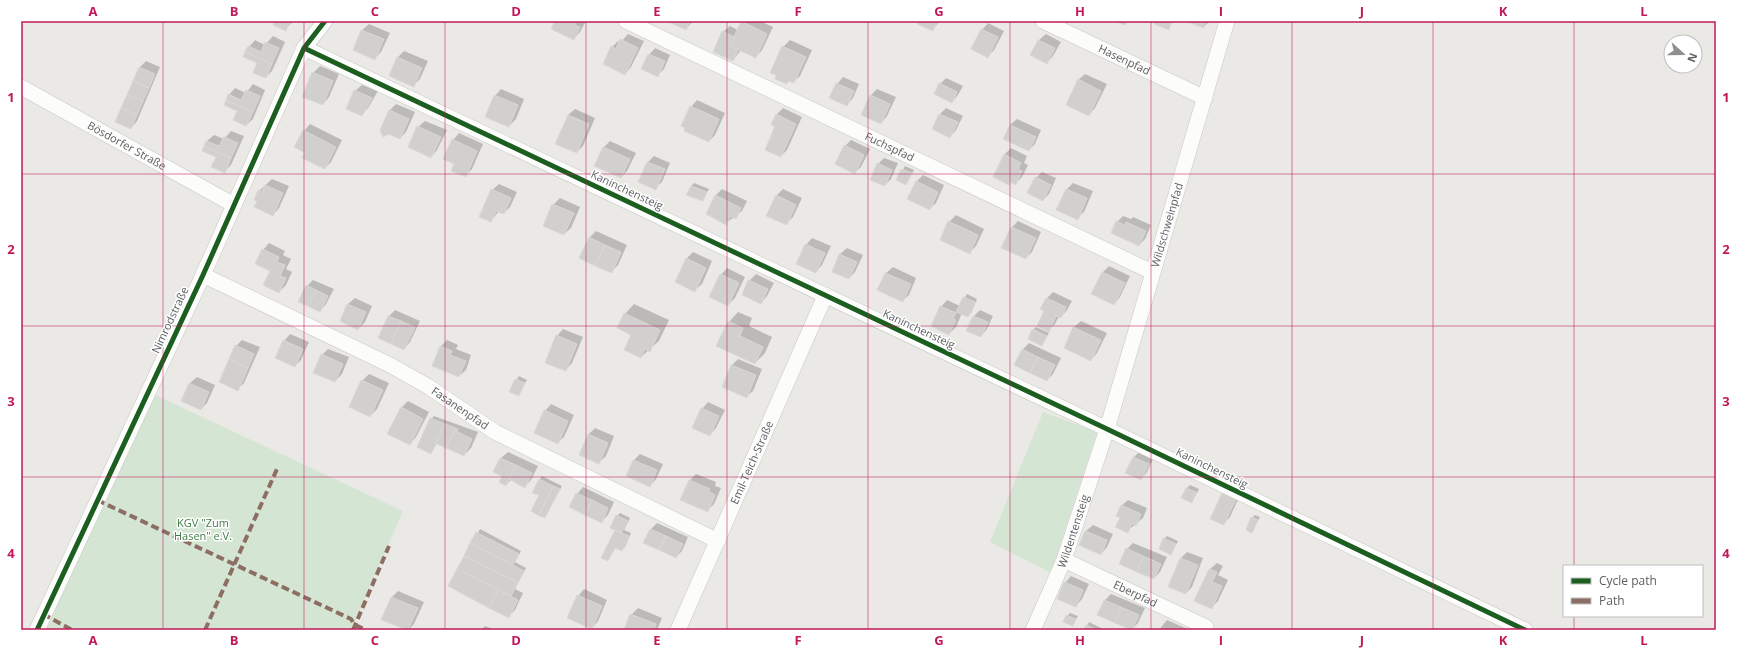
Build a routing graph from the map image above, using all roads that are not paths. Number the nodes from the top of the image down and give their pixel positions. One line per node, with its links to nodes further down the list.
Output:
1 (325, 21): 5 (street, Nimrodstraße)
2 (626, 21): 9 (street, Fuchspfad)
3 (1043, 21): 7 (street, Hasenpfad)
4 (1227, 21): 7 (street, Wildschweinpfad)
5 (304, 48): 8 (street, Nimrodstraße); 11 (street, Kaninchensteig)
6 (21, 87): 8 (street, Bösdorfer Straße)
7 (1205, 98): 9 (street, Wildschweinpfad)
8 (234, 205): 10 (street, Nimrodstraße)
9 (1152, 272): 12 (street, Wildschweinpfad)
10 (203, 275): 13 (street, Fasanenpfad); 16 (street, Nimrodstraße)
11 (825, 296): 12 (street, Kaninchensteig); 13 (street, Emil-Teich-Straße)
12 (1107, 429): 14 (street, Wildentensteig); 19 (street, Kaninchensteig)
13 (718, 541): 17 (street, Emil-Teich-Straße)
14 (1064, 560): 15 (street, Eberpfad); 18 (street, Wildentensteig)
15 (1206, 627)
16 (36, 630)
17 (678, 630)
18 (1032, 630)
19 (1525, 630)

